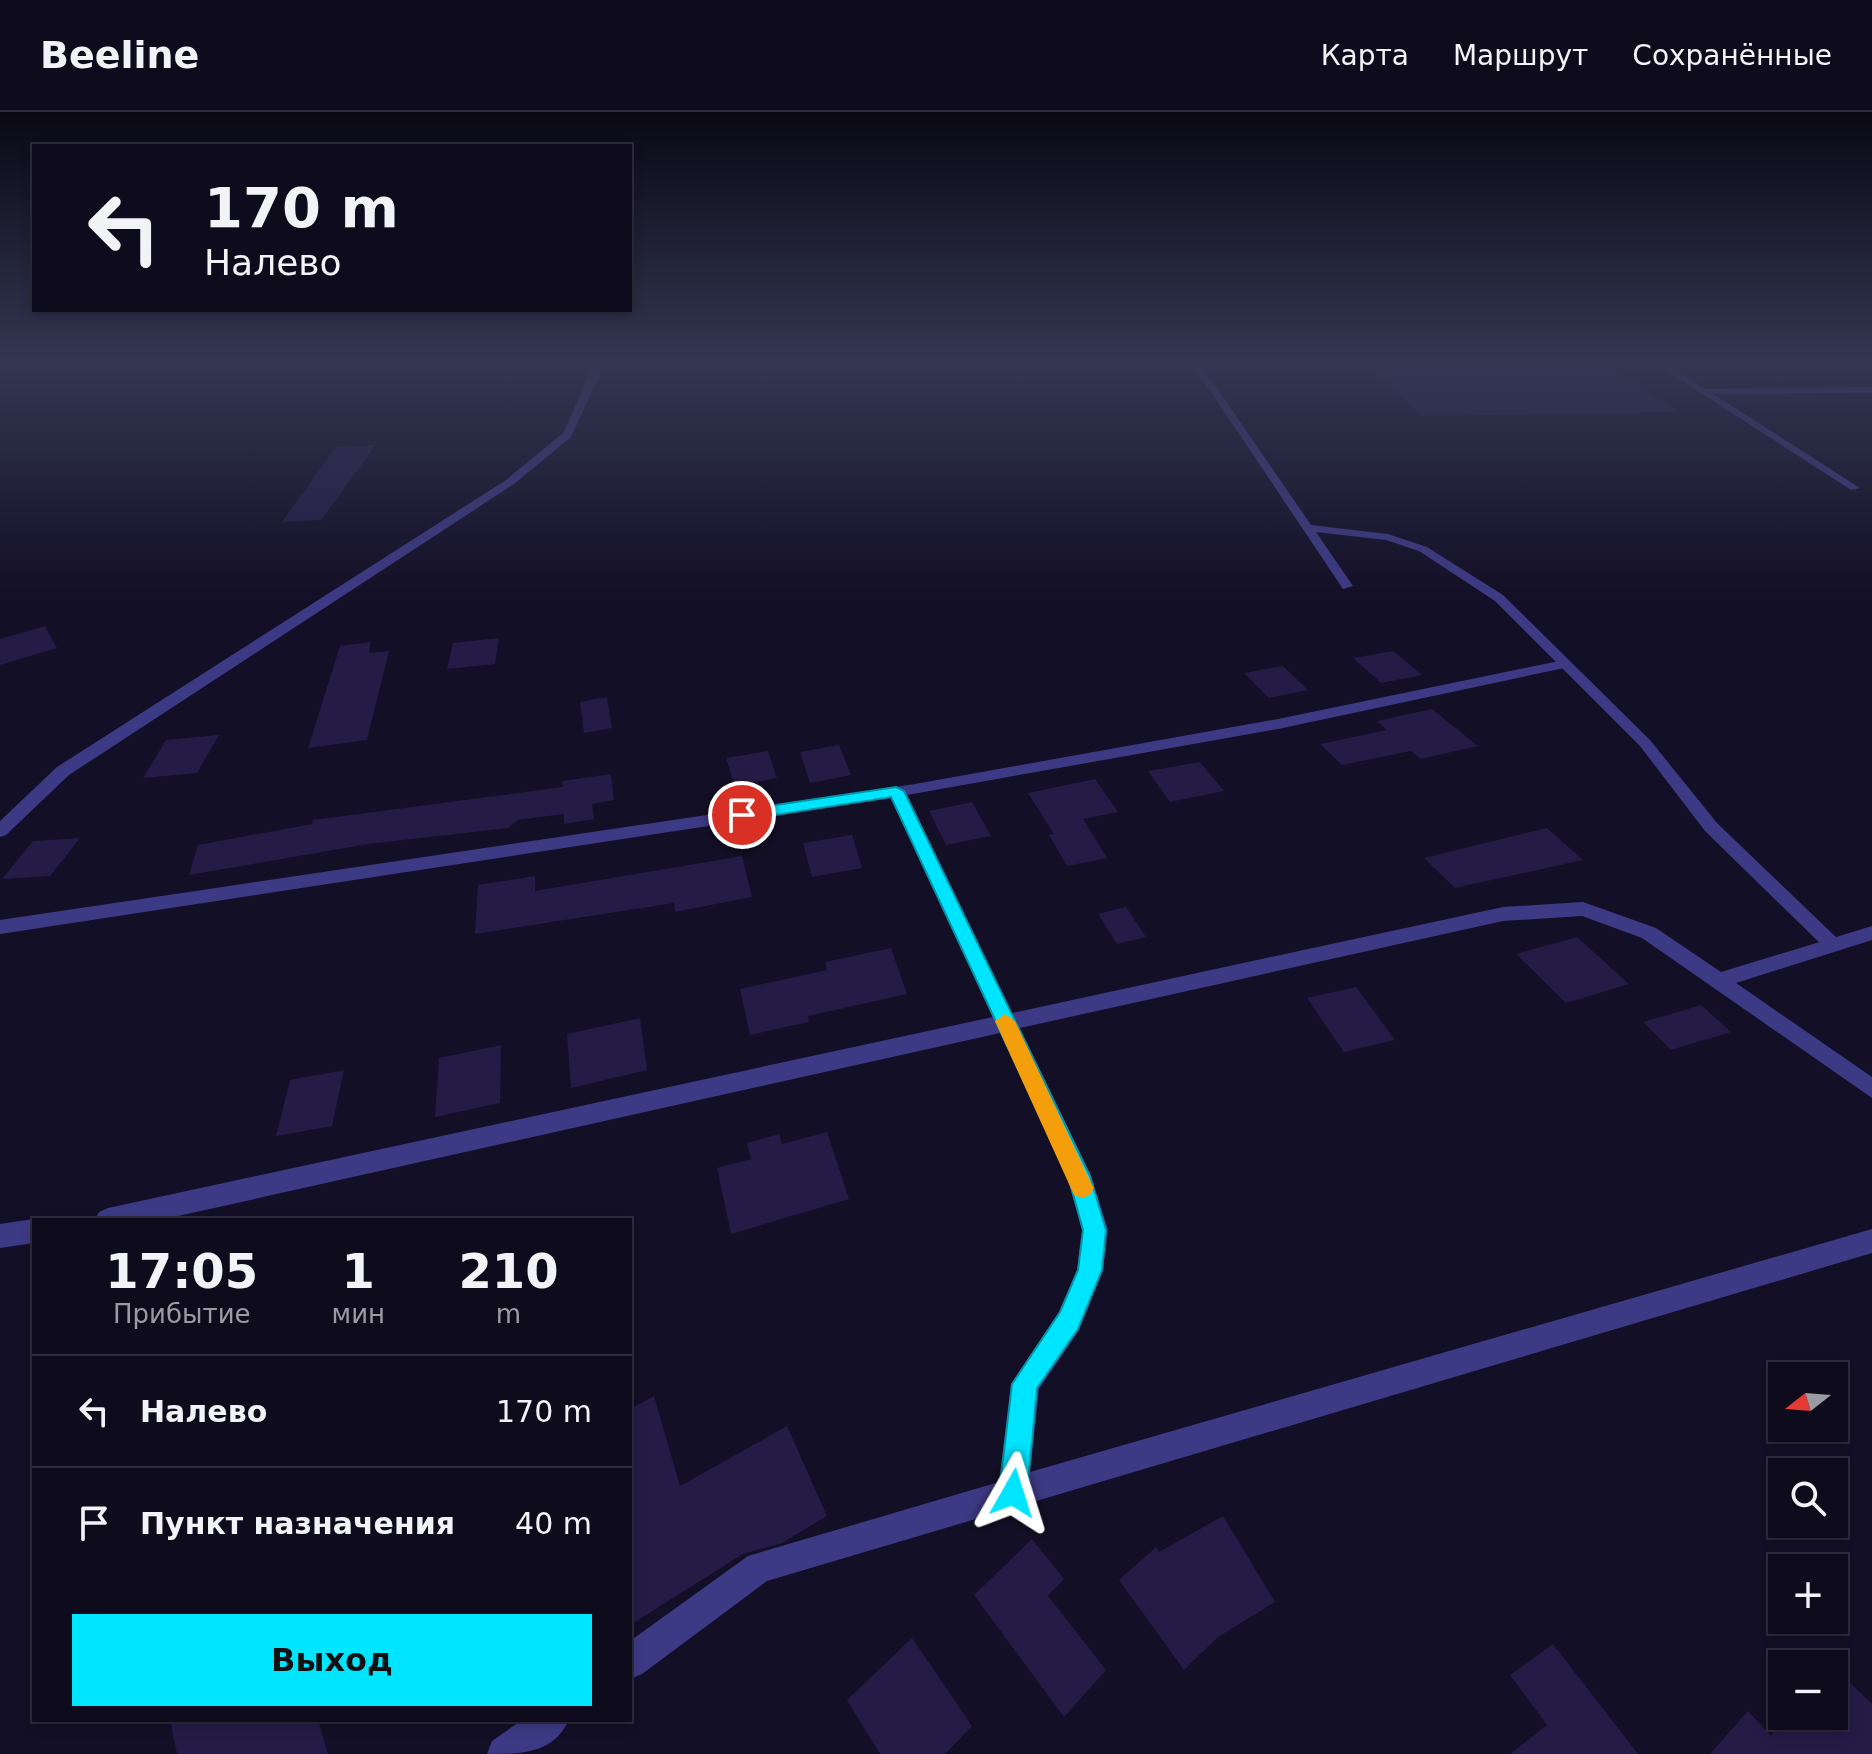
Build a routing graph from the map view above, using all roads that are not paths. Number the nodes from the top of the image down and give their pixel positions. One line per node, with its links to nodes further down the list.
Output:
1 (559, 442): 9 (street)
2 (1249, 442): 5 (lane)
3 (1784, 442): 4 (lane)
4 (1855, 488)
5 (1308, 528): 6 (lane); 7 (lane)
6 (1347, 586)
7 (1564, 664): 8 (street); 12 (lane)
8 (896, 791): 10 (street); 14 (street)
9 (0, 831)
10 (0, 927)
11 (1872, 933): 12 (street)
12 (1833, 945): 13 (street)
13 (1718, 981): 14 (street); 15 (street)
14 (1007, 1025): 16 (street); 20 (street)
15 (1872, 1089)
16 (117, 1218)
17 (32, 1231): 18 (street)
18 (0, 1236)
19 (1872, 1241): 20 (street)
20 (1013, 1493): 21 (street)
21 (632, 1661)
22 (548, 1722): 23 (street)
23 (505, 1754)

